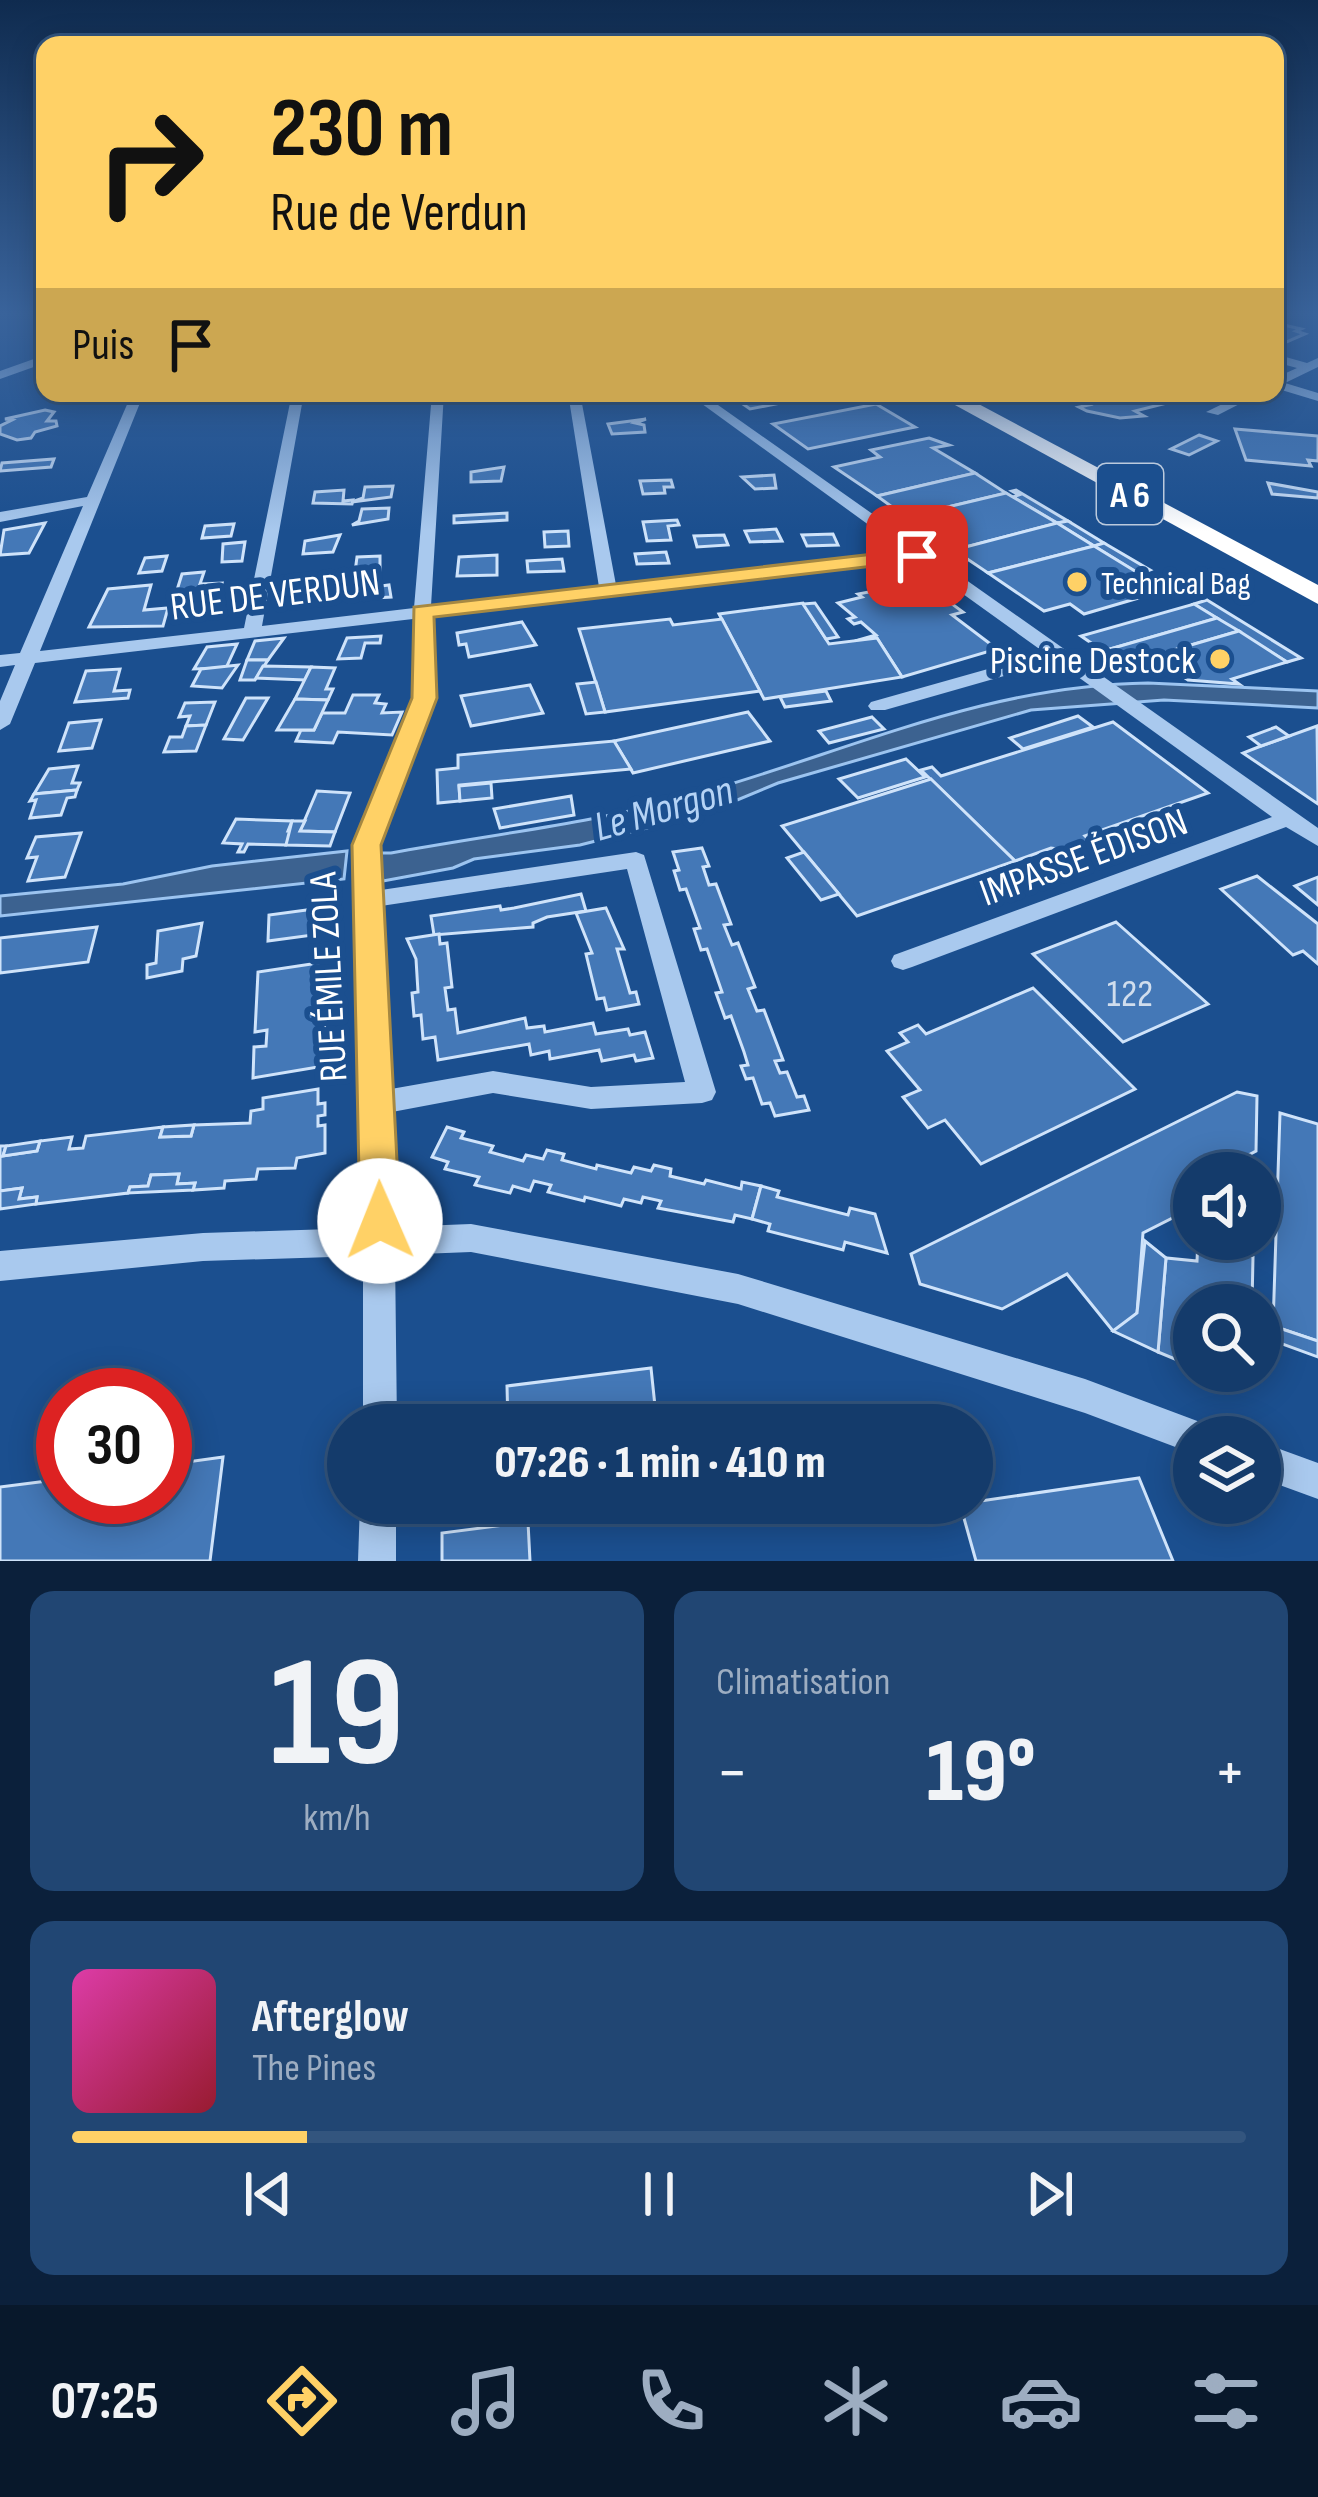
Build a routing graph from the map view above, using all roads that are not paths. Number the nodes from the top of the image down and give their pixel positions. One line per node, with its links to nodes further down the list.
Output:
1 (1284, 387): 2 (street)
2 (1318, 397)
3 (134, 402): 12 (street)
4 (296, 402): 19 (street)
5 (437, 402): 18 (street, RUE ÉMILE ZOLA)
6 (576, 402): 16 (street)
7 (705, 402): 14 (street)
8 (960, 402): 17 (highway, A 6)
9 (992, 402): 15 (highway, A 6)
10 (1235, 402): 11 (street)
11 (1213, 412)
12 (94, 500): 13 (street); 21 (street)
13 (0, 517)
14 (917, 556): 16 (street, RUE DE VERDUN); 20 (street)
15 (1318, 573)
16 (608, 589): 18 (street, RUE DE VERDUN)
17 (1318, 596)
18 (422, 612): 19 (street, RUE DE VERDUN); 27 (street, RUE ÉMILE ZOLA)
19 (251, 633): 21 (street, RUE DE VERDUN)
20 (1060, 655): 23 (street); 25 (street)
21 (28, 658): 22 (street, RUE DE VERDUN); 24 (street)
22 (0, 662)
23 (878, 706)
24 (0, 724)
25 (1289, 818): 26 (street); 28 (street, IMPASSE ÉDISON)
26 (1318, 839)
27 (366, 897): 29 (street, RUE ÉMILE ZOLA); 29 (street)
28 (903, 961)
29 (378, 1103): 30 (street, RUE ÉMILE ZOLA)
30 (380, 1242): 31 (street); 32 (street, RUE ÉMILE ZOLA); 33 (street)
31 (0, 1267)
32 (380, 1404)
33 (1173, 1429)
34 (1281, 1468): 35 (street)
35 (1318, 1481)
36 (378, 1524): 37 (street)
37 (377, 1561)

